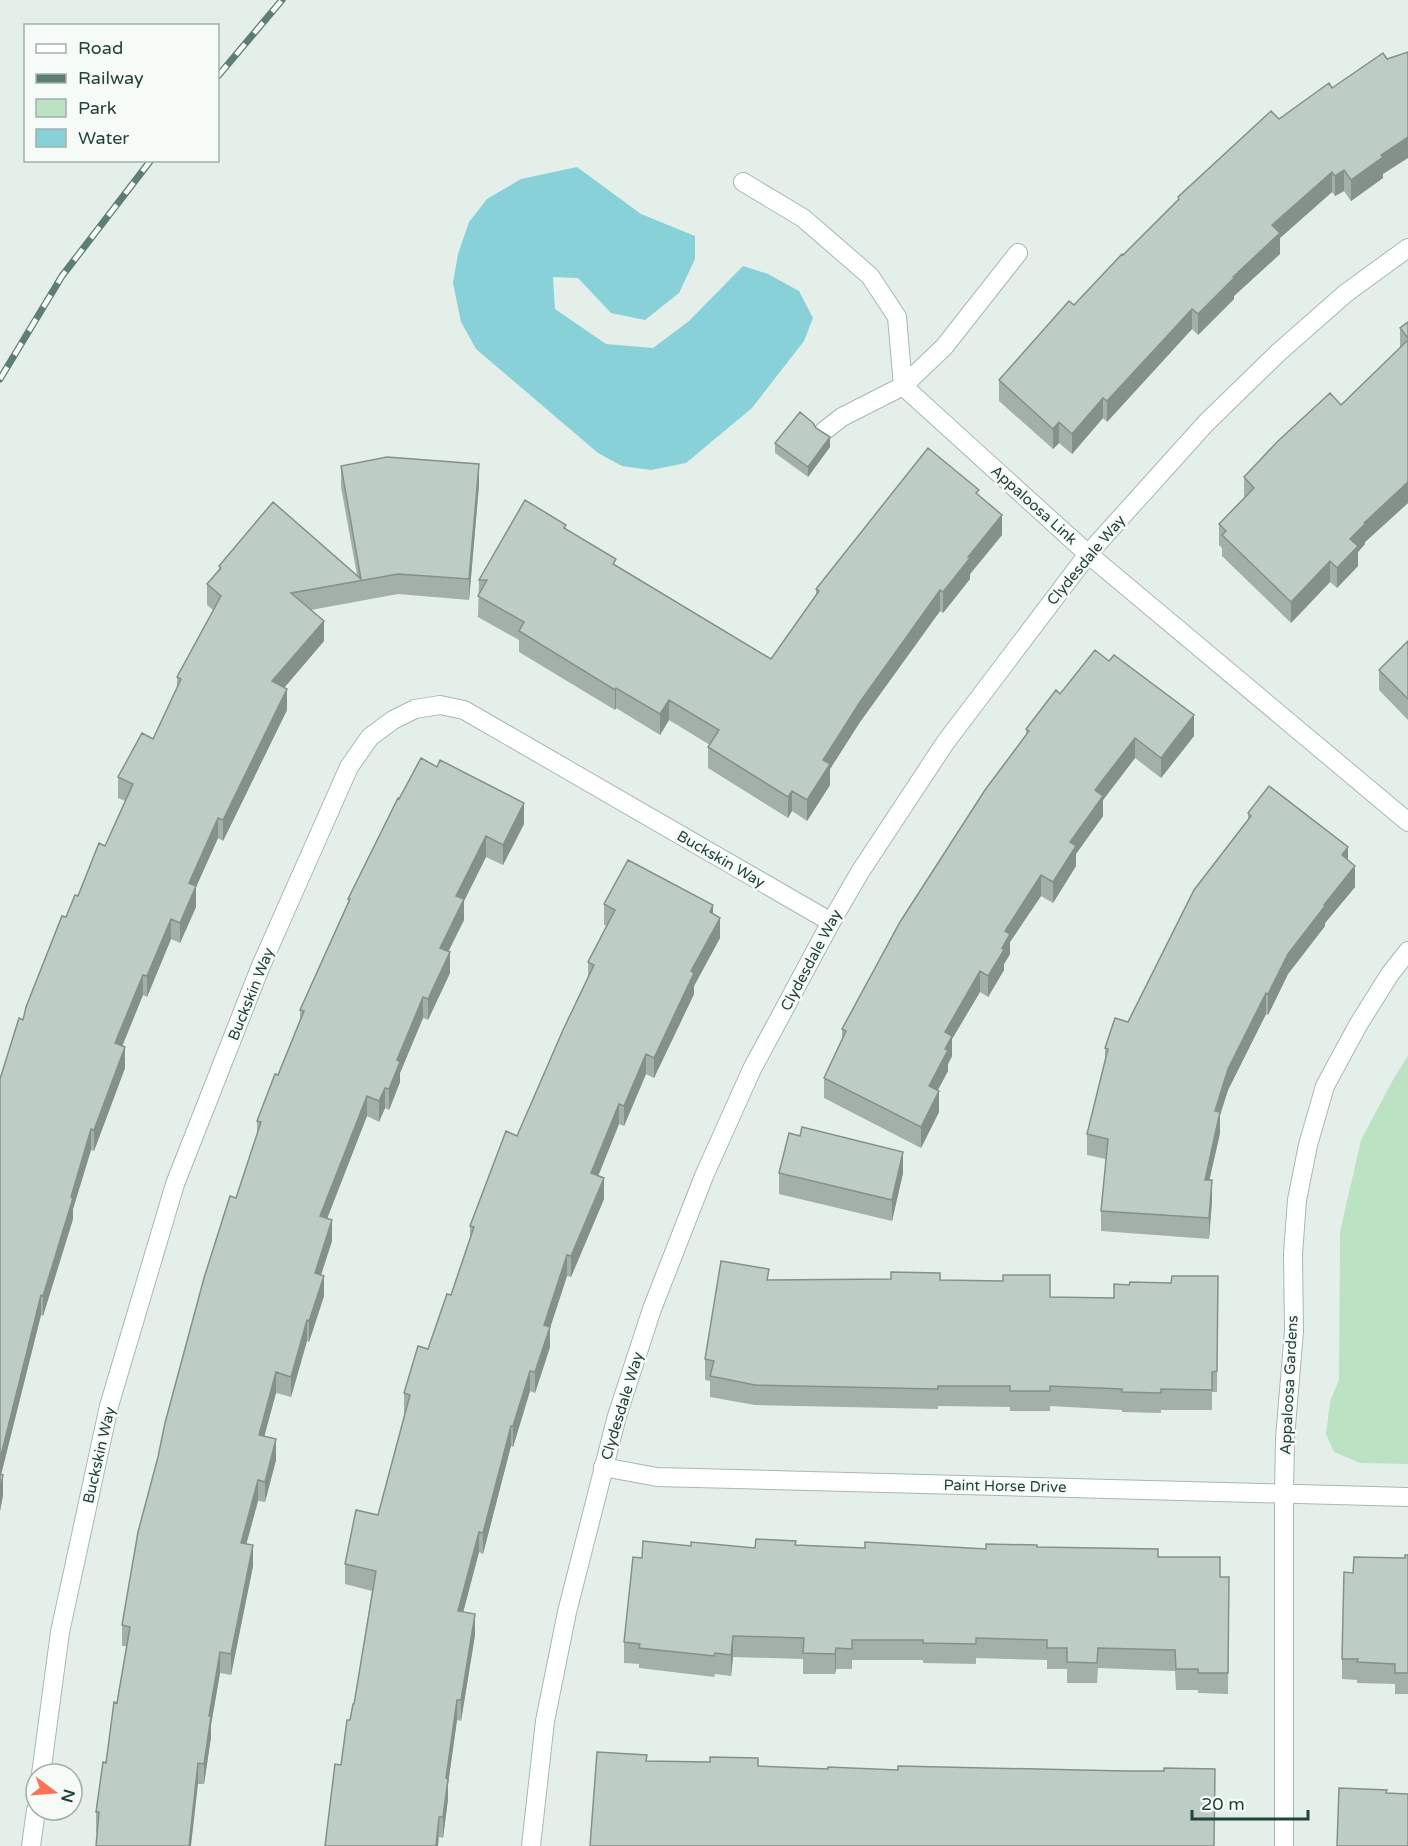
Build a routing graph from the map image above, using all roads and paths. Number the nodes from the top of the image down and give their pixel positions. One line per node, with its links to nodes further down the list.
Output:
1 (743, 182): 4 (street)
2 (1408, 248): 6 (street, Clydesdale Way)
3 (1018, 253): 4 (street)
4 (903, 386): 5 (street); 6 (street, Appaloosa Link)
5 (824, 431)
6 (1088, 555): 7 (street, Appaloosa Link); 8 (street, Clydesdale Way)
7 (1408, 822)
8 (831, 922): 10 (street, Clydesdale Way); 13 (street, Buckskin Way)
9 (1408, 951): 11 (street, Appaloosa Gardens)
10 (603, 1467): 11 (street, Paint Horse Drive); 16 (street, Clydesdale Way)
11 (1284, 1493): 12 (street, Paint Horse Drive); 17 (street, Appaloosa Gardens)
12 (1408, 1497)
13 (43, 1762)
14 (34, 1822): 15 (street)
15 (31, 1846)
16 (531, 1846)
17 (1284, 1846)

